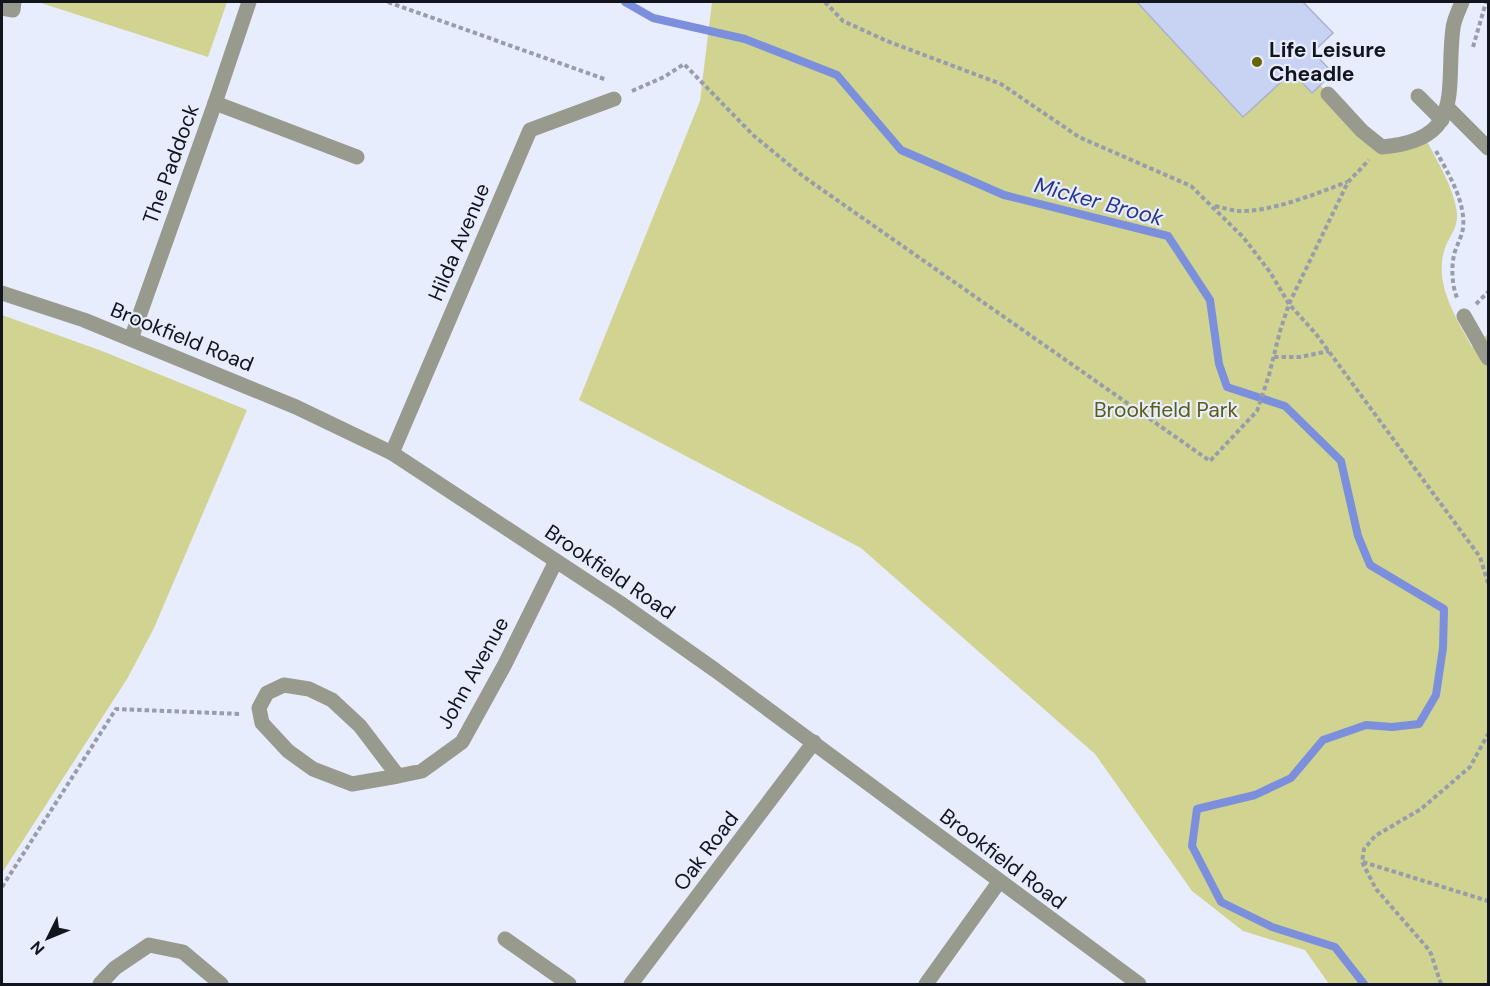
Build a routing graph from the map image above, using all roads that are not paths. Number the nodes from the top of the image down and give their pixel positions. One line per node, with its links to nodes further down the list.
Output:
1 (14, 2): 4 (street)
2 (249, 2): 8 (street, The Paddock)
3 (1462, 2): 9 (street)
4 (2, 8)
5 (1328, 94): 9 (street)
6 (1418, 96): 9 (street)
7 (615, 99): 16 (street, Hilda Avenue)
8 (216, 103): 11 (street); 14 (street, The Paddock)
9 (1445, 114): 10 (street)
10 (1488, 148)
11 (357, 157)
12 (2, 293): 14 (street, Brookfield Road)
13 (1464, 316): 15 (street)
14 (131, 339): 16 (street, Brookfield Road)
15 (1488, 358)
16 (392, 453): 17 (street, Brookfield Road)
17 (556, 561): 18 (street, Brookfield Road); 19 (street, John Avenue)
18 (814, 742): 20 (street, Brookfield Road); 25 (street, Oak Road)
19 (398, 776): 19 (street, John Avenue)
20 (999, 882): 26 (street); 27 (street, Brookfield Road)
21 (505, 939): 24 (street)
22 (100, 984): 23 (street)
23 (221, 984)
24 (569, 984)
25 (632, 984)
26 (926, 984)
27 (1139, 984)

